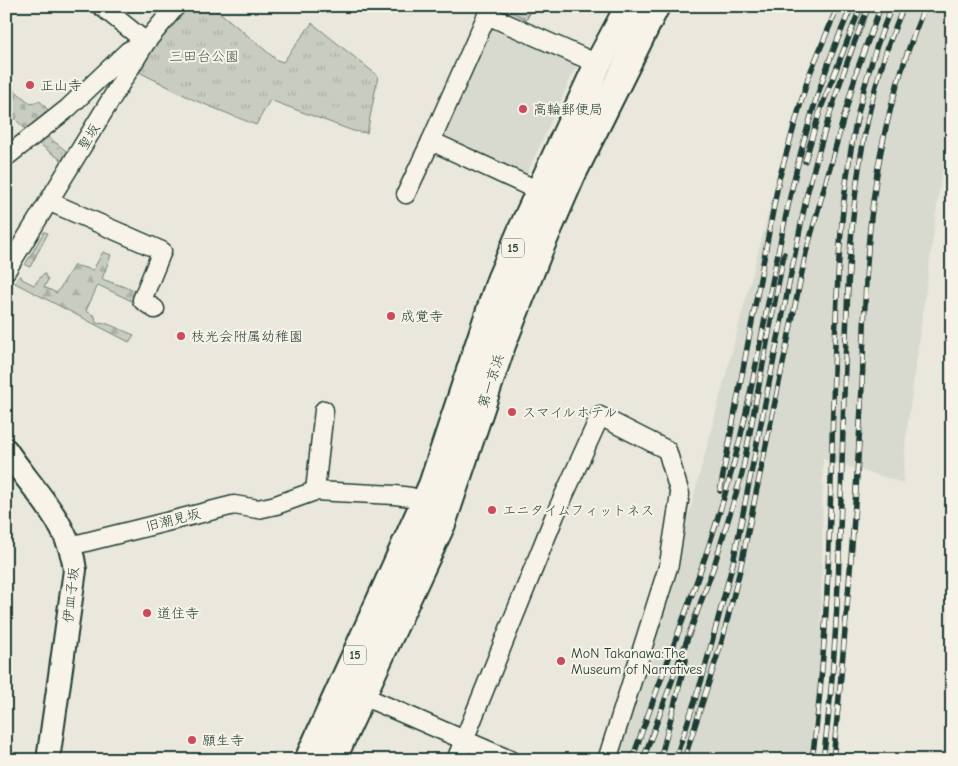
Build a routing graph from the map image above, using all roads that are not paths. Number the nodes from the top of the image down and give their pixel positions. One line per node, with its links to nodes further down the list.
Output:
1 (101, 6): 6 (street)
2 (176, 6): 6 (street, 聖坂)
3 (629, 6): 7 (highway, 第一京浜 / 15)
4 (656, 6): 8 (highway, 第一京浜 / 15)
5 (489, 11): 7 (street); 9 (street)
6 (146, 42): 10 (street); 13 (street, 聖坂)
7 (600, 59): 8 (highway); 11 (highway, 第一京浜 / 15)
8 (627, 66): 17 (highway, 第一京浜 / 15)
9 (431, 141): 11 (street); 12 (street)
10 (6, 157)
11 (539, 191): 17 (highway, 第一京浜 / 15)
12 (406, 194)
13 (50, 202): 14 (street, 聖坂); 15 (street)
14 (6, 271)
15 (154, 309)
16 (324, 410): 19 (street)
17 (456, 450): 20 (highway, 第一京浜 / 15)
18 (7, 452): 21 (main road, 伊皿子坂)
19 (314, 491): 20 (street); 21 (street, 旧潮見坂)
20 (436, 506): 22 (highway, 第一京浜 / 15); 23 (highway, 第一京浜 / 15)
21 (70, 546): 26 (main road, 伊皿子坂)
22 (402, 550): 23 (highway); 27 (highway, 第一京浜 / 15)
23 (425, 561): 24 (highway, 第一京浜 / 15)
24 (363, 696): 25 (street); 28 (highway, 第一京浜 / 15)
25 (465, 740): 29 (street); 30 (street); 31 (street)
26 (48, 760)
27 (308, 760)
28 (332, 760)
29 (456, 760)
30 (510, 760)
31 (607, 760)

